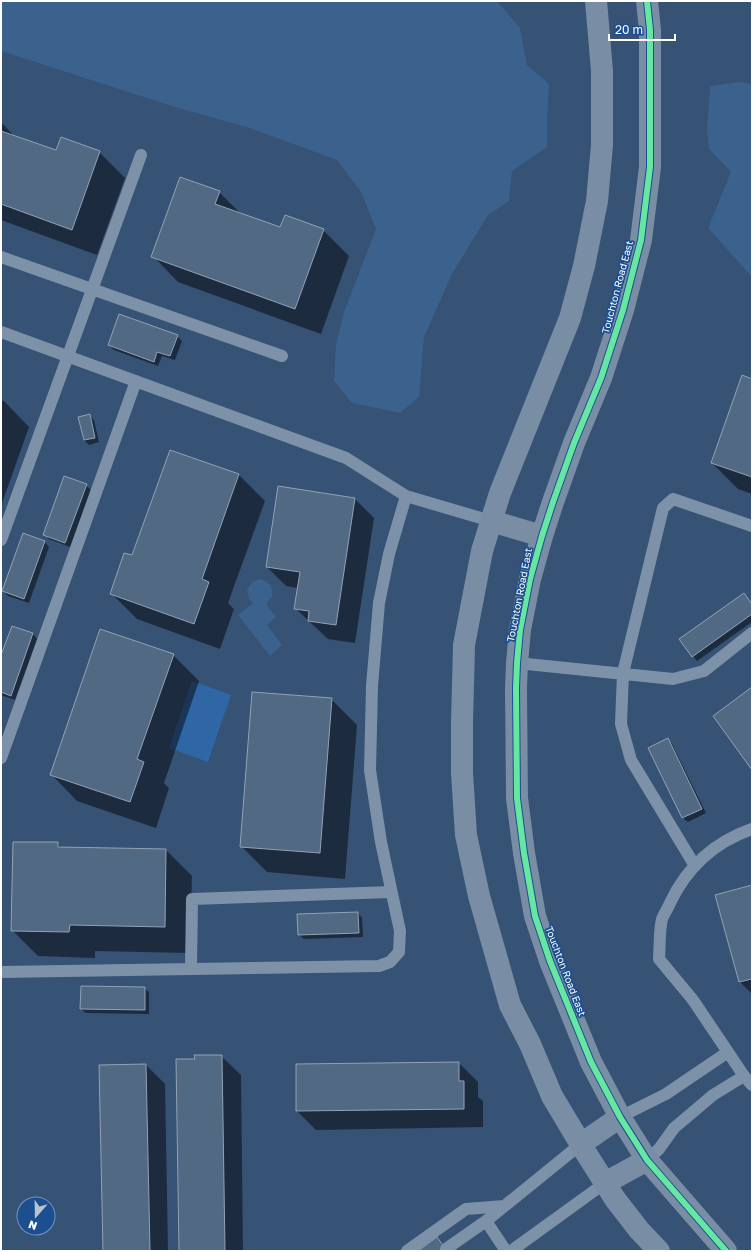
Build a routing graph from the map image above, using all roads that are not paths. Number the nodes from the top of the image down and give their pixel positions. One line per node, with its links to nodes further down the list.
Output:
1 (596, 1): 11 (street)
2 (647, 1): 13 (street, Touchton Road East)
3 (141, 155): 5 (lane)
4 (1, 256): 5 (lane)
5 (92, 289): 7 (lane); 8 (lane)
6 (1, 332): 7 (lane)
7 (68, 356): 9 (lane); 14 (lane)
8 (282, 356)
9 (136, 381): 10 (lane); 18 (lane)
10 (406, 496): 11 (lane); 21 (lane)
11 (491, 521): 13 (street); 27 (street)
12 (752, 526): 17 (lane)
13 (542, 536): 16 (street, Touchton Road East)
14 (1, 540)
15 (752, 633): 17 (lane)
16 (517, 663): 17 (lane); 26 (street, Touchton Road East)
17 (623, 673): 20 (lane)
18 (1, 758)
19 (752, 829): 20 (lane)
20 (695, 866): 24 (lane)
21 (391, 892): 22 (lane); 22 (lane)
22 (191, 969): 23 (lane)
23 (1, 972)
24 (728, 1052): 25 (lane); 26 (lane)
25 (748, 1080): 28 (lane)
26 (620, 1117): 27 (street); 28 (street, Touchton Road East)
27 (581, 1144): 29 (street); 30 (lane)
28 (647, 1160): 29 (street); 37 (street, Touchton Road East)
29 (605, 1183): 35 (lane); 36 (street)
30 (504, 1206): 31 (lane); 33 (lane)
31 (486, 1221): 32 (lane); 34 (lane)
32 (446, 1250)
33 (407, 1251)
34 (506, 1251)
35 (511, 1251)
36 (659, 1251)
37 (726, 1251)

